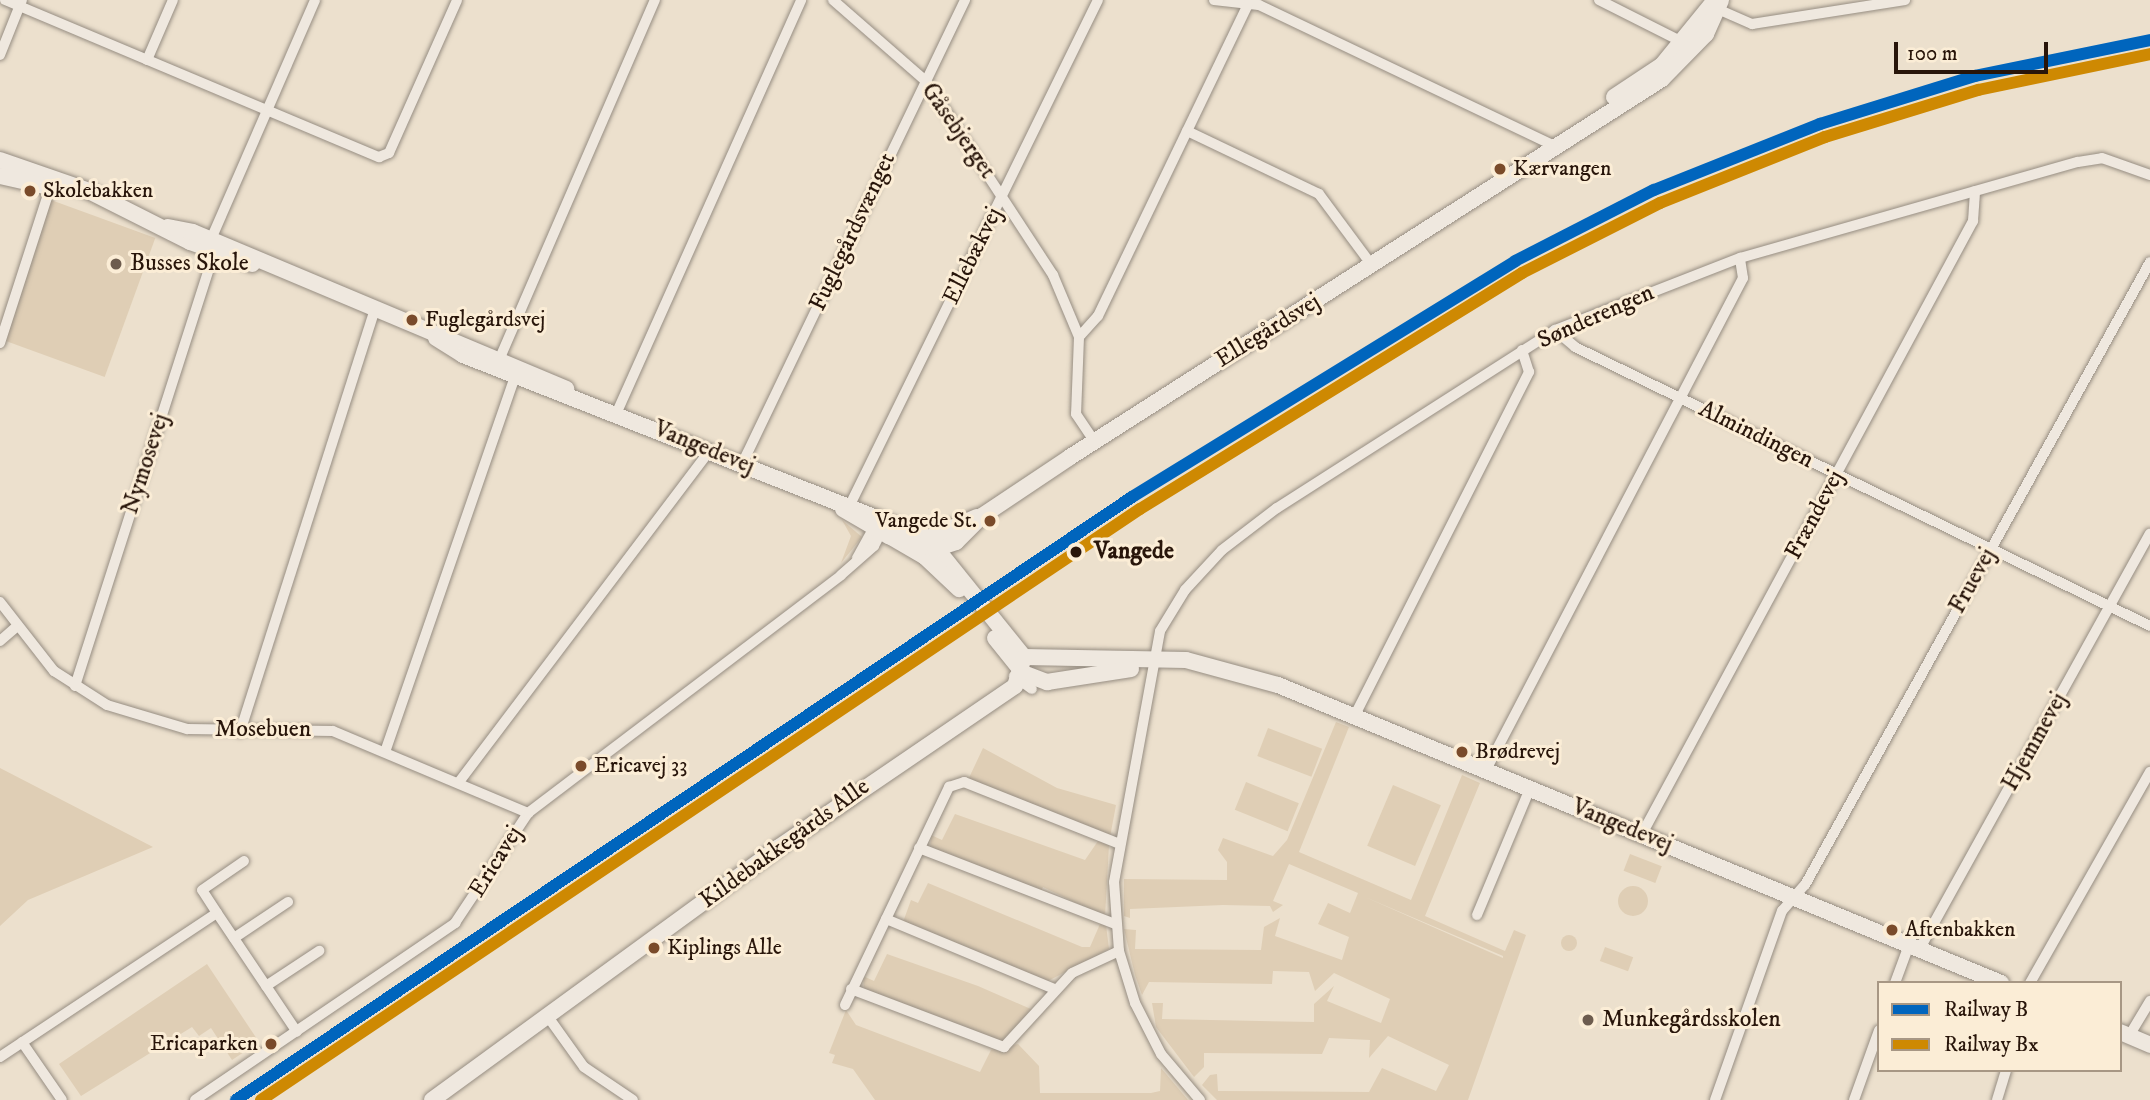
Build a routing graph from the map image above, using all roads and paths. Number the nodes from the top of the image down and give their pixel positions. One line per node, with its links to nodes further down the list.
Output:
1 (5, 0): 14 (street)
2 (173, 0): 18 (street)
3 (315, 0): 20 (street, Nymosevej)
4 (457, 0): 20 (street)
5 (655, 0): 38 (street)
6 (801, 0): 41 (street)
7 (832, 0): 19 (street, Gåsebjerget)
8 (965, 0): 19 (street, Fuglegårdsvænget)
9 (1098, 0): 28 (street, Ellebækvej)
10 (1214, 0): 13 (street)
11 (1599, 0): 16 (street)
12 (1905, 0): 15 (street)
13 (1249, 1): 21 (street); 22 (street)
14 (21, 3): 17 (street); 18 (street)
15 (1716, 4): 16 (street, Ellegårdsvej); 22 (street, Ellegårdsvej)
16 (1684, 43): 22 (street, Ellegårdsvej)
17 (0, 55)
18 (147, 60): 20 (street)
19 (926, 81): 28 (street, Gåsebjerget); 44 (street, Fuglegårdsvænget)
20 (267, 111): 29 (street, Nymosevej)
21 (1187, 131): 32 (street); 35 (street)
22 (1553, 146): 32 (street, Ellegårdsvej)
23 (0, 160): 26 (street, Vangedevej)
24 (2150, 175): 27 (street, Sønderengen)
25 (0, 176): 26 (street, Vangedevej)
26 (51, 183): 29 (street, Vangedevej); 36 (street)
27 (1975, 191): 30 (street, Sønderengen); 45 (street, Frændevej)
28 (1003, 196): 35 (street, Gåsebjerget); 46 (street, Ellebækvej)
29 (213, 246): 33 (street, Vangedevej); 61 (street, Nymosevej)
30 (1740, 258): 34 (street, Sønderengen); 40 (street)
31 (2150, 262): 50 (street, Fruevej)
32 (1371, 264): 42 (street, Ellegårdsvej)
33 (374, 312): 38 (street, Vangedevej); 63 (street)
34 (1555, 330): 37 (street, Sønderengen); 40 (street, Almindingen)
35 (1079, 337): 42 (street, Gåsebjerget)
36 (0, 343)
37 (1522, 350): 59 (street, Sønderengen); 62 (street)
38 (497, 363): 39 (street, Vangedevej)
39 (517, 371): 41 (street, Vangedevej); 64 (street)
40 (1679, 398): 45 (street, Almindingen); 65 (street)
41 (617, 412): 43 (street, Vangedevej)
42 (1095, 442): 49 (street, Ellegårdsvej)
43 (710, 450): 44 (street, Vangedevej); 67 (street)
44 (742, 464): 46 (street, Vangedevej)
45 (1837, 474): 50 (street, Almindingen); 70 (street, Frændevej)
46 (844, 506): 47 (street, Vangedevej)
47 (882, 528): 49 (street); 49 (street, Vangedevej); 51 (street, Vangedevej); 69 (street, Ericavej)
48 (2150, 534): 54 (street, Hjemmevej)
49 (948, 540): 51 (street); 52 (street, Vangedevej)
50 (1990, 549): 54 (street, Almindingen); 74 (street, Fruevej)
51 (944, 570): 52 (street, Vangedevej)
52 (973, 596): 60 (street, Vangedevej)
53 (0, 602): 56 (street, Mosebuen)
54 (2110, 607): 55 (street, Almindingen); 81 (street, Hjemmevej)
55 (2150, 626)
56 (15, 628): 57 (street); 61 (street, Mosebuen)
57 (0, 641)
58 (1112, 660): 59 (street, Vangedevej); 60 (street, Vangedevej); 60 (street)
59 (1155, 663): 60 (street, Vangedevej); 62 (street, Vangedevej); 71 (street, Sønderengen)
60 (1025, 679): 92 (street, Kildebakkegårds Alle)
61 (75, 686): 63 (street, Mosebuen)
62 (1355, 715): 65 (street, Vangedevej)
63 (240, 732): 64 (street, Mosebuen)
64 (385, 752): 67 (street, Mosebuen)
65 (1486, 770): 68 (street, Vangedevej)
66 (2150, 772): 86 (street)
67 (460, 782): 69 (street, Mosebuen)
68 (1530, 788): 70 (street, Vangedevej); 77 (street)
69 (528, 813): 93 (street, Ericavej)
70 (1642, 834): 74 (street, Vangedevej)
71 (1120, 844): 72 (street); 79 (street, Sønderengen)
72 (919, 848): 78 (street); 79 (street)
73 (244, 861): 76 (street)
74 (1792, 898): 81 (street, Vangedevej); 105 (street)
75 (288, 902): 80 (street)
76 (217, 913): 80 (street); 96 (street)
77 (1477, 915)
78 (886, 919): 88 (street); 89 (street)
79 (1115, 924): 83 (street, Sønderengen)
80 (234, 938): 87 (street)
81 (1914, 947): 84 (street, Hjemmevej); 85 (street, Vangedevej)
82 (319, 951): 87 (street)
83 (1119, 951): 89 (street); 104 (street, Sønderengen)
84 (1896, 981)
85 (1996, 981)
86 (2031, 981)
87 (266, 986): 93 (street)
88 (851, 989): 89 (street); 91 (street)
89 (1055, 989)
90 (2150, 1000): 94 (street)
91 (845, 1005)
92 (546, 1014): 102 (street, Kildebakkegårds Alle); 103 (street)
93 (297, 1032): 101 (street, Ericavej)
94 (2125, 1034): 97 (street)
95 (1877, 1036): 106 (street)
96 (22, 1042): 98 (street); 100 (street)
97 (2150, 1045)
98 (0, 1056)
99 (2005, 1072): 107 (street)
100 (62, 1100)
101 (195, 1100)
102 (432, 1100)
103 (633, 1100)
104 (1199, 1100)
105 (1715, 1100)
106 (1854, 1100)
107 (1997, 1100)

